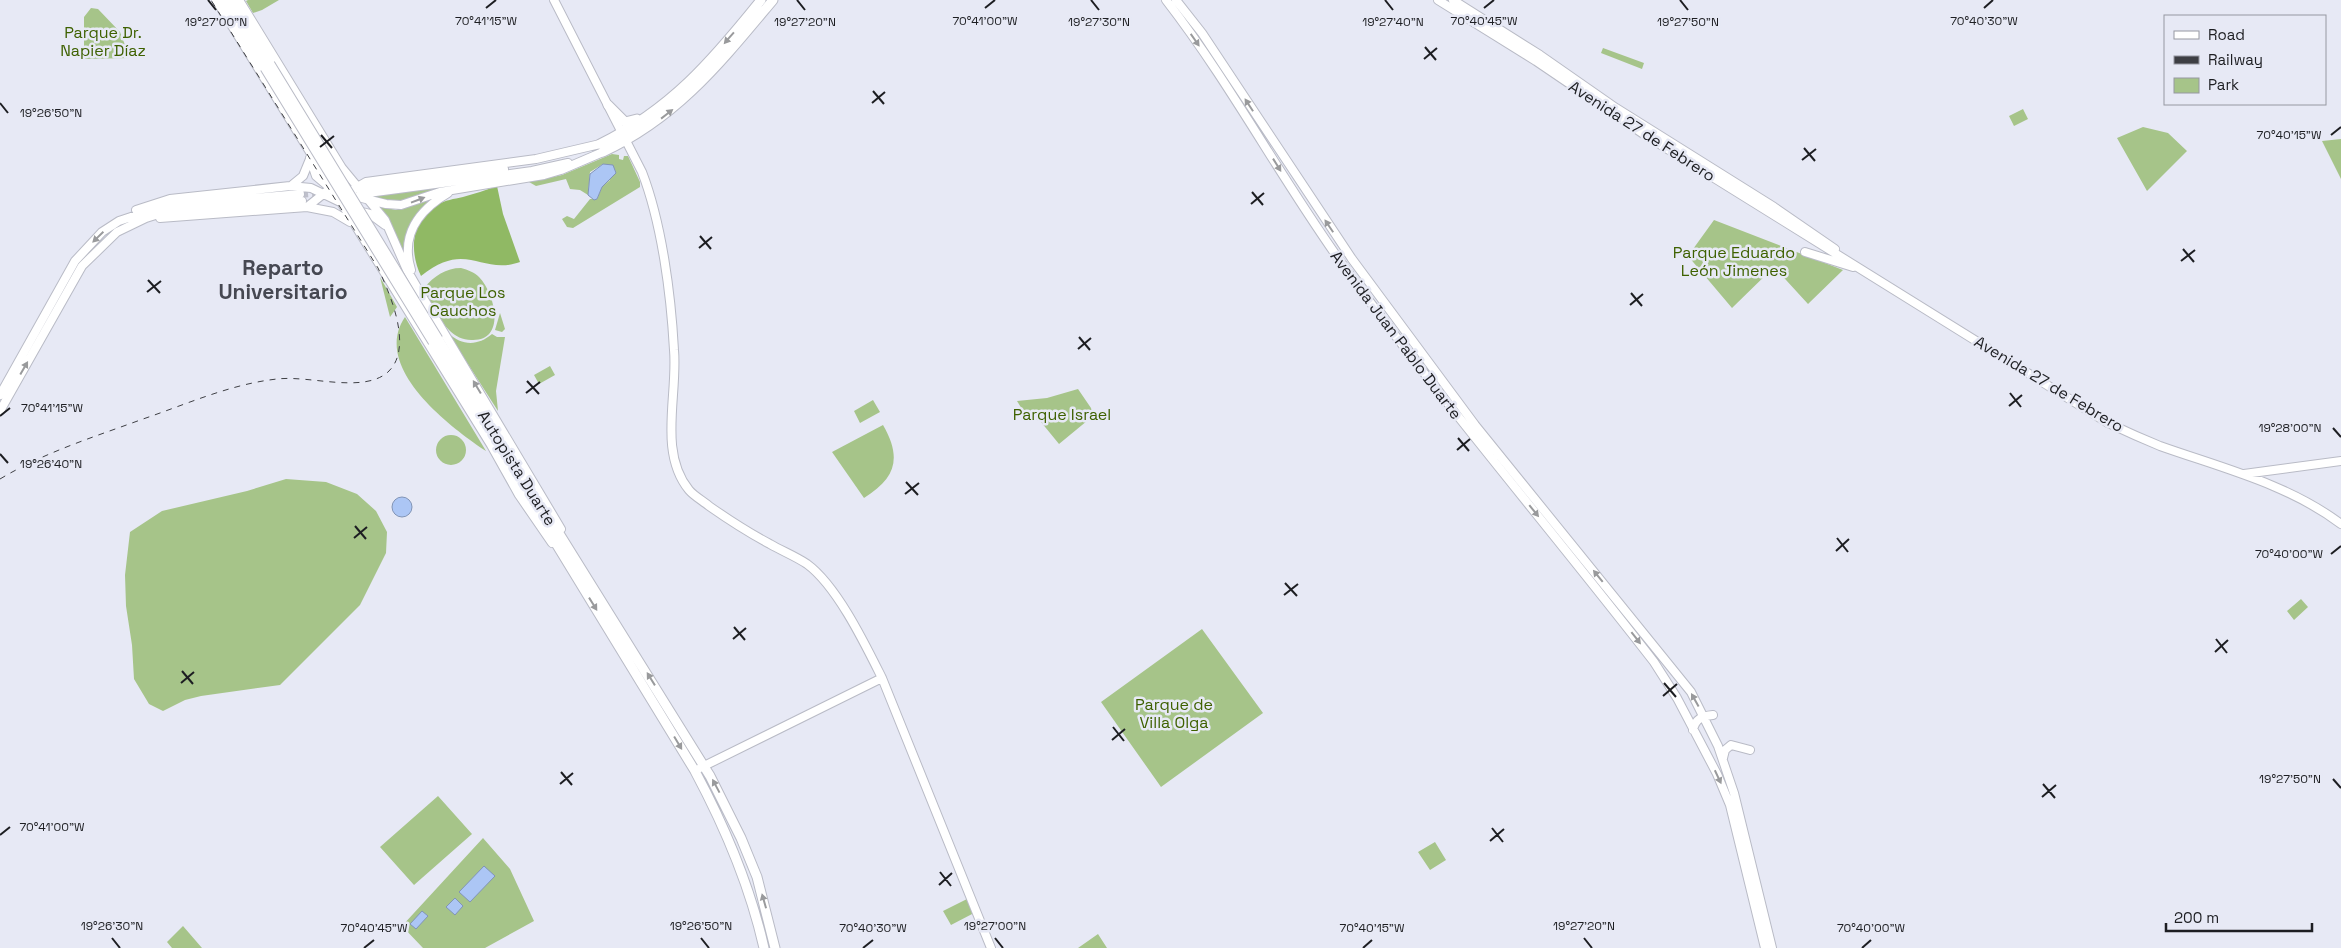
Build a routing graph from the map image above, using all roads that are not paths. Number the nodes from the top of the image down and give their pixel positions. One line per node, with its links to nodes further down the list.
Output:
1 (232, 0): 40 (highway, Autopista Duarte, bridge)
2 (239, 0): 17 (main road)
3 (554, 0): 12 (main road)
4 (760, 0): 11 (highway, one-way to 11)
5 (773, 0): 13 (highway, one-way to 5)
6 (1166, 0): 55 (main road, Avenida Juan Pablo Duarte, one-way to 55)
7 (1176, 0): 54 (main road, Avenida Juan Pablo Duarte, one-way to 7)
8 (1438, 0): 35 (main road, Avenida 27 de Febrero)
9 (1453, 0): 35 (main road, Avenida 27 de Febrero)
10 (219, 1): 14 (main road); 40 (highway, Autopista Duarte, bridge)
11 (666, 104): 12 (highway); 13 (highway)
12 (608, 105): 13 (main road)
13 (624, 137): 15 (highway); 52 (main road)
14 (307, 146): 16 (main road); 18 (main road)
15 (601, 148): 19 (main road); 23 (main road); 24 (main road)
16 (310, 155): 20 (main road); 22 (main road)
17 (340, 169): 18 (main road); 19 (main road); 21 (main road); 22 (main road)
18 (324, 176): 22 (main road)
19 (374, 180): 21 (main road)
20 (290, 186): 25 (main road); 30 (main road)
21 (356, 186): 24 (main road); 26 (main road)
22 (330, 187): 25 (main road); 26 (main road); 28 (main road)
23 (454, 190): 24 (main road, one-way to 23); 37 (main road)
24 (368, 194): 26 (main road); 33 (main road)
25 (324, 195): 27 (main road); 28 (main road)
26 (350, 195): 28 (main road)
27 (303, 201): 30 (main road); 31 (main road); 31 (main road); 32 (main road)
28 (343, 204): 29 (main road); 32 (main road)
29 (370, 214): 32 (main road); 33 (main road)
30 (119, 221): 41 (main road, one-way to 41)
31 (127, 227): 42 (main road, one-way to 31)
32 (357, 230): 50 (main road, Autopista Duarte)
33 (390, 230): 37 (main road)
34 (1805, 252): 36 (main road)
35 (1848, 261): 36 (main road, Avenida 27 de Febrero)
36 (1864, 271): 48 (main road, Avenida 27 de Febrero)
37 (422, 296): 38 (main road)
38 (432, 311): 39 (main road); 44 (main road, one-way to 38)
39 (440, 320)
40 (436, 341): 50 (highway, Autopista Duarte); 51 (highway, Autopista Duarte)
41 (0, 394)
42 (0, 411)
43 (501, 417): 44 (main road)
44 (503, 429): 45 (main road)
45 (511, 442): 47 (main road); 51 (main road)
46 (2341, 461): 48 (main road)
47 (532, 472)
48 (2243, 474): 49 (main road, Avenida 27 de Febrero)
49 (2341, 524)
50 (567, 563): 62 (highway, Autopista Duarte, one-way to 62)
51 (593, 588): 61 (highway, Autopista Duarte, one-way to 51)
52 (882, 678): 61 (main road); 66 (main road)
53 (1712, 715): 54 (main road)
54 (1704, 716): 55 (main road); 58 (main road, Avenida Juan Pablo Duarte)
55 (1693, 730): 56 (main road, Avenida Juan Pablo Duarte)
56 (1699, 742): 58 (main road); 63 (main road, Avenida Juan Pablo Duarte, one-way to 63)
57 (1732, 745): 58 (main road); 59 (main road); 60 (main road)
58 (1718, 746): 60 (main road, Avenida Juan Pablo Duarte)
59 (1750, 750)
60 (1723, 758): 63 (main road, Avenida Juan Pablo Duarte)
61 (704, 765): 62 (main road); 65 (highway, Autopista Duarte, one-way to 61)
62 (695, 770): 64 (highway, Autopista Duarte)
63 (1736, 811): 67 (main road); 68 (main road)
64 (764, 948)
65 (775, 948)
66 (991, 948)
67 (1765, 948)
68 (1772, 948)

